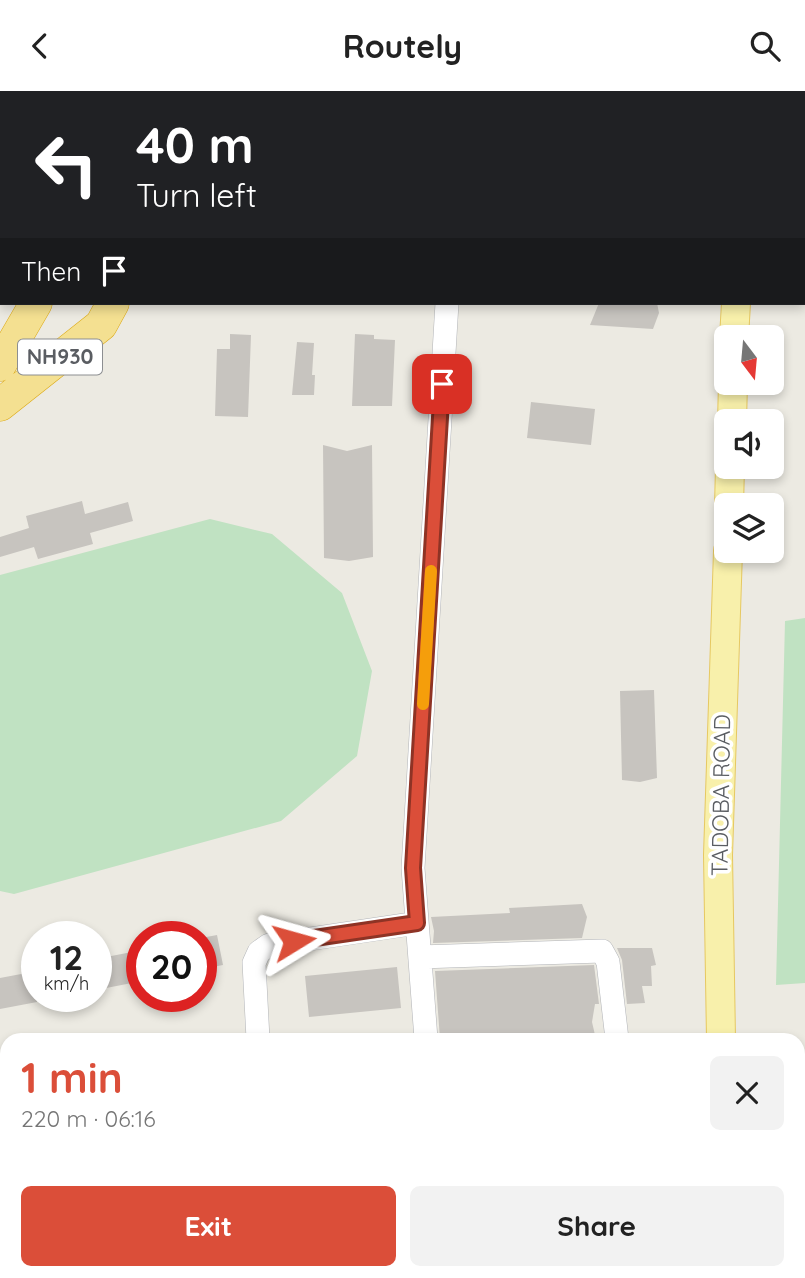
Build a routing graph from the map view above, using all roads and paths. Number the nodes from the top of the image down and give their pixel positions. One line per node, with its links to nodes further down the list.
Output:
1 (35, 305): 6 (highway, NH930)
2 (112, 305): 7 (highway, NH930)
3 (447, 305): 9 (street)
4 (736, 305): 5 (main road)
5 (735, 325)
6 (0, 365)
7 (0, 405)
8 (728, 563): 14 (main road, TADOBA ROAD)
9 (417, 923): 10 (street); 11 (street)
10 (420, 957): 12 (street); 13 (street)
11 (258, 1033)
12 (426, 1033)
13 (616, 1033)
14 (721, 1033)

